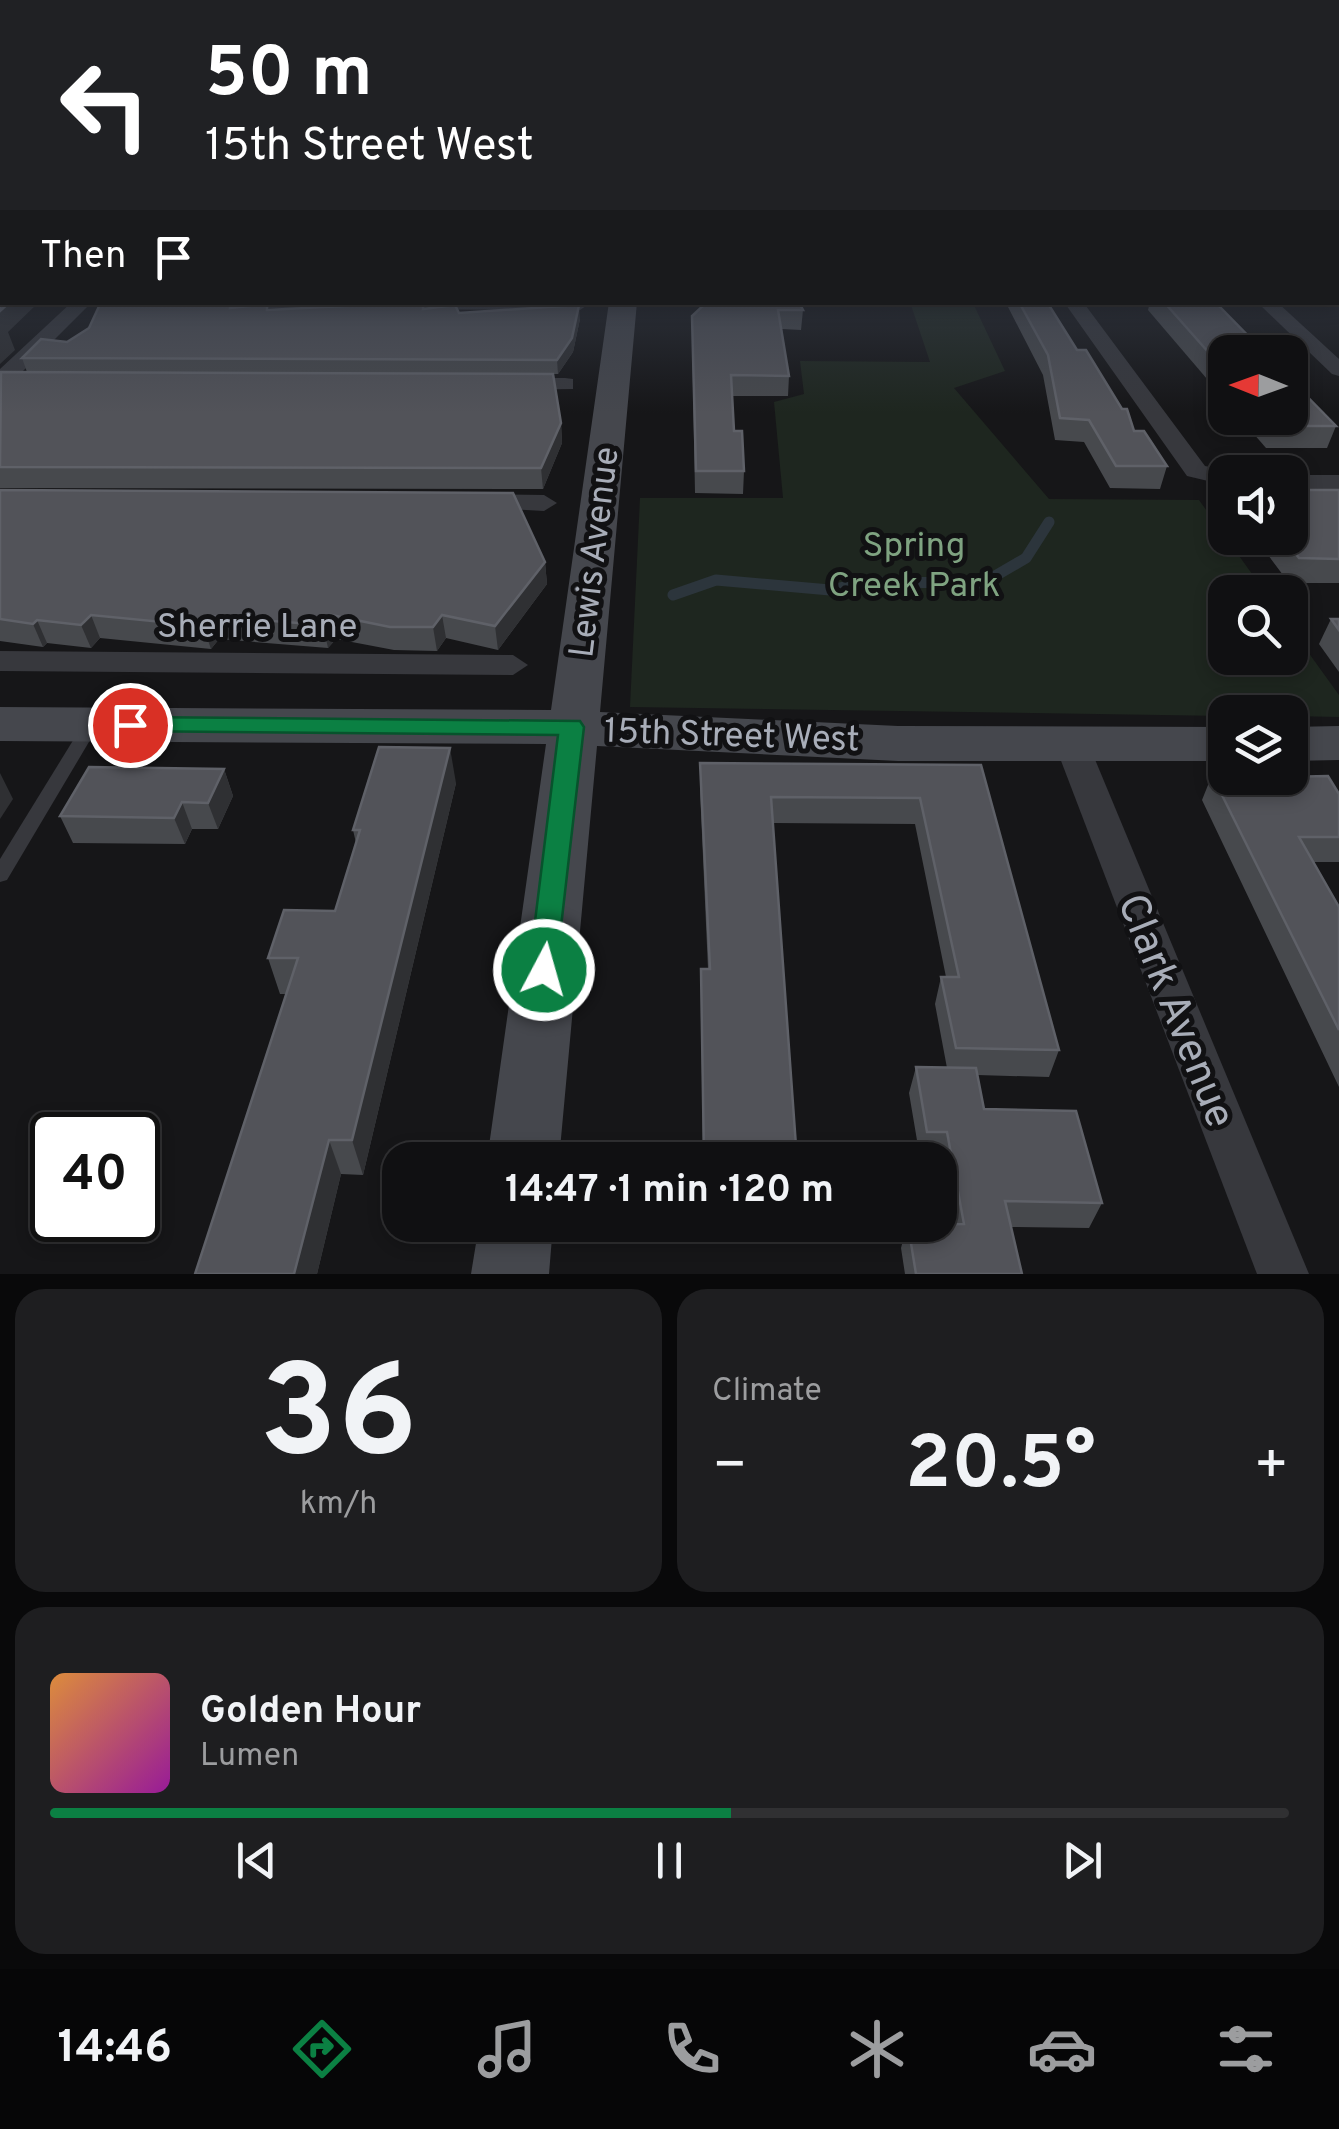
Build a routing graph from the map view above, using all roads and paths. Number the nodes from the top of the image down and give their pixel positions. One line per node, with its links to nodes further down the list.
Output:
1 (80, 305): 6 (street)
2 (623, 305): 19 (street, Lewis Avenue)
3 (1075, 305): 10 (street)
4 (1269, 305): 5 (street)
5 (1339, 370)
6 (0, 381): 7 (street)
7 (39, 382)
8 (487, 384): 9 (street)
9 (565, 384)
10 (1208, 474)
11 (1308, 482): 12 (street)
12 (1339, 482)
13 (447, 502): 14 (street)
14 (544, 503)
15 (0, 661): 16 (street, Sherrie Lane)
16 (513, 665)
17 (0, 724): 18 (street, 15th Street West)
18 (91, 725): 19 (street, 15th Street West); 24 (lane)
19 (572, 727): 23 (street, 15th Street West); 25 (street, Lewis Avenue)
20 (1208, 744): 23 (street, 15th Street West)
21 (1308, 744): 22 (street)
22 (1339, 744)
23 (1072, 746): 28 (street, Clark Avenue)
24 (0, 875)
25 (525, 1142)
26 (514, 1242): 27 (street)
27 (510, 1274)
28 (1283, 1274)

